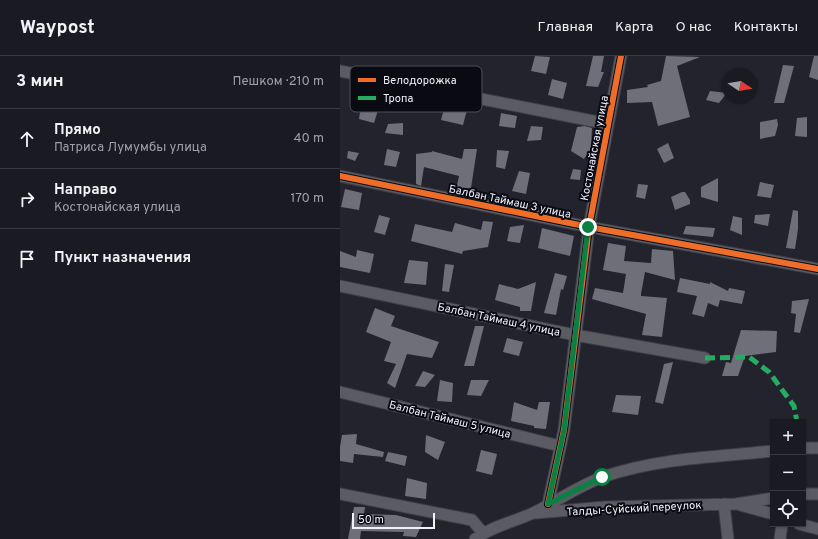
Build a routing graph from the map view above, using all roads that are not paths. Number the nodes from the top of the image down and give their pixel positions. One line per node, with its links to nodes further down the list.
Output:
1 (621, 56): 5 (street, Костонайская улица)
2 (340, 71): 3 (street)
3 (350, 73)
4 (482, 99): 5 (street)
5 (608, 124): 7 (street, Костонайская улица)
6 (340, 176): 7 (street, Балбан Таймаш 3 улица)
7 (588, 227): 8 (street, Балбан Таймаш 3 улица); 10 (street, Костонайская улица)
8 (818, 269)
9 (340, 286): 10 (street, Балбан Таймаш 4 улица)
10 (575, 335): 11 (street, Балбан Таймаш 4 улица); 13 (street, Костонайская улица)
11 (705, 358)
12 (340, 392): 13 (street, Балбан Таймаш 5 улица)
13 (560, 446): 21 (street, Костонайская улица)
14 (806, 448): 15 (street)
15 (818, 448)
16 (770, 451): 21 (street)
17 (340, 494): 29 (street)
18 (806, 494): 19 (street)
19 (818, 494)
20 (770, 498): 23 (street, Талды-Суйский переулок)
21 (548, 504): 24 (street)
22 (724, 504): 23 (street, Талды-Суйский переулок); 24 (street, Талды-Суйский переулок); 30 (street)
23 (736, 504): 25 (street, Талды-Суйский переулок)
24 (533, 513): 29 (street)
25 (770, 513)
26 (806, 526): 28 (street)
27 (782, 527): 31 (street)
28 (818, 530)
29 (479, 536)
30 (728, 539)
31 (780, 539)

